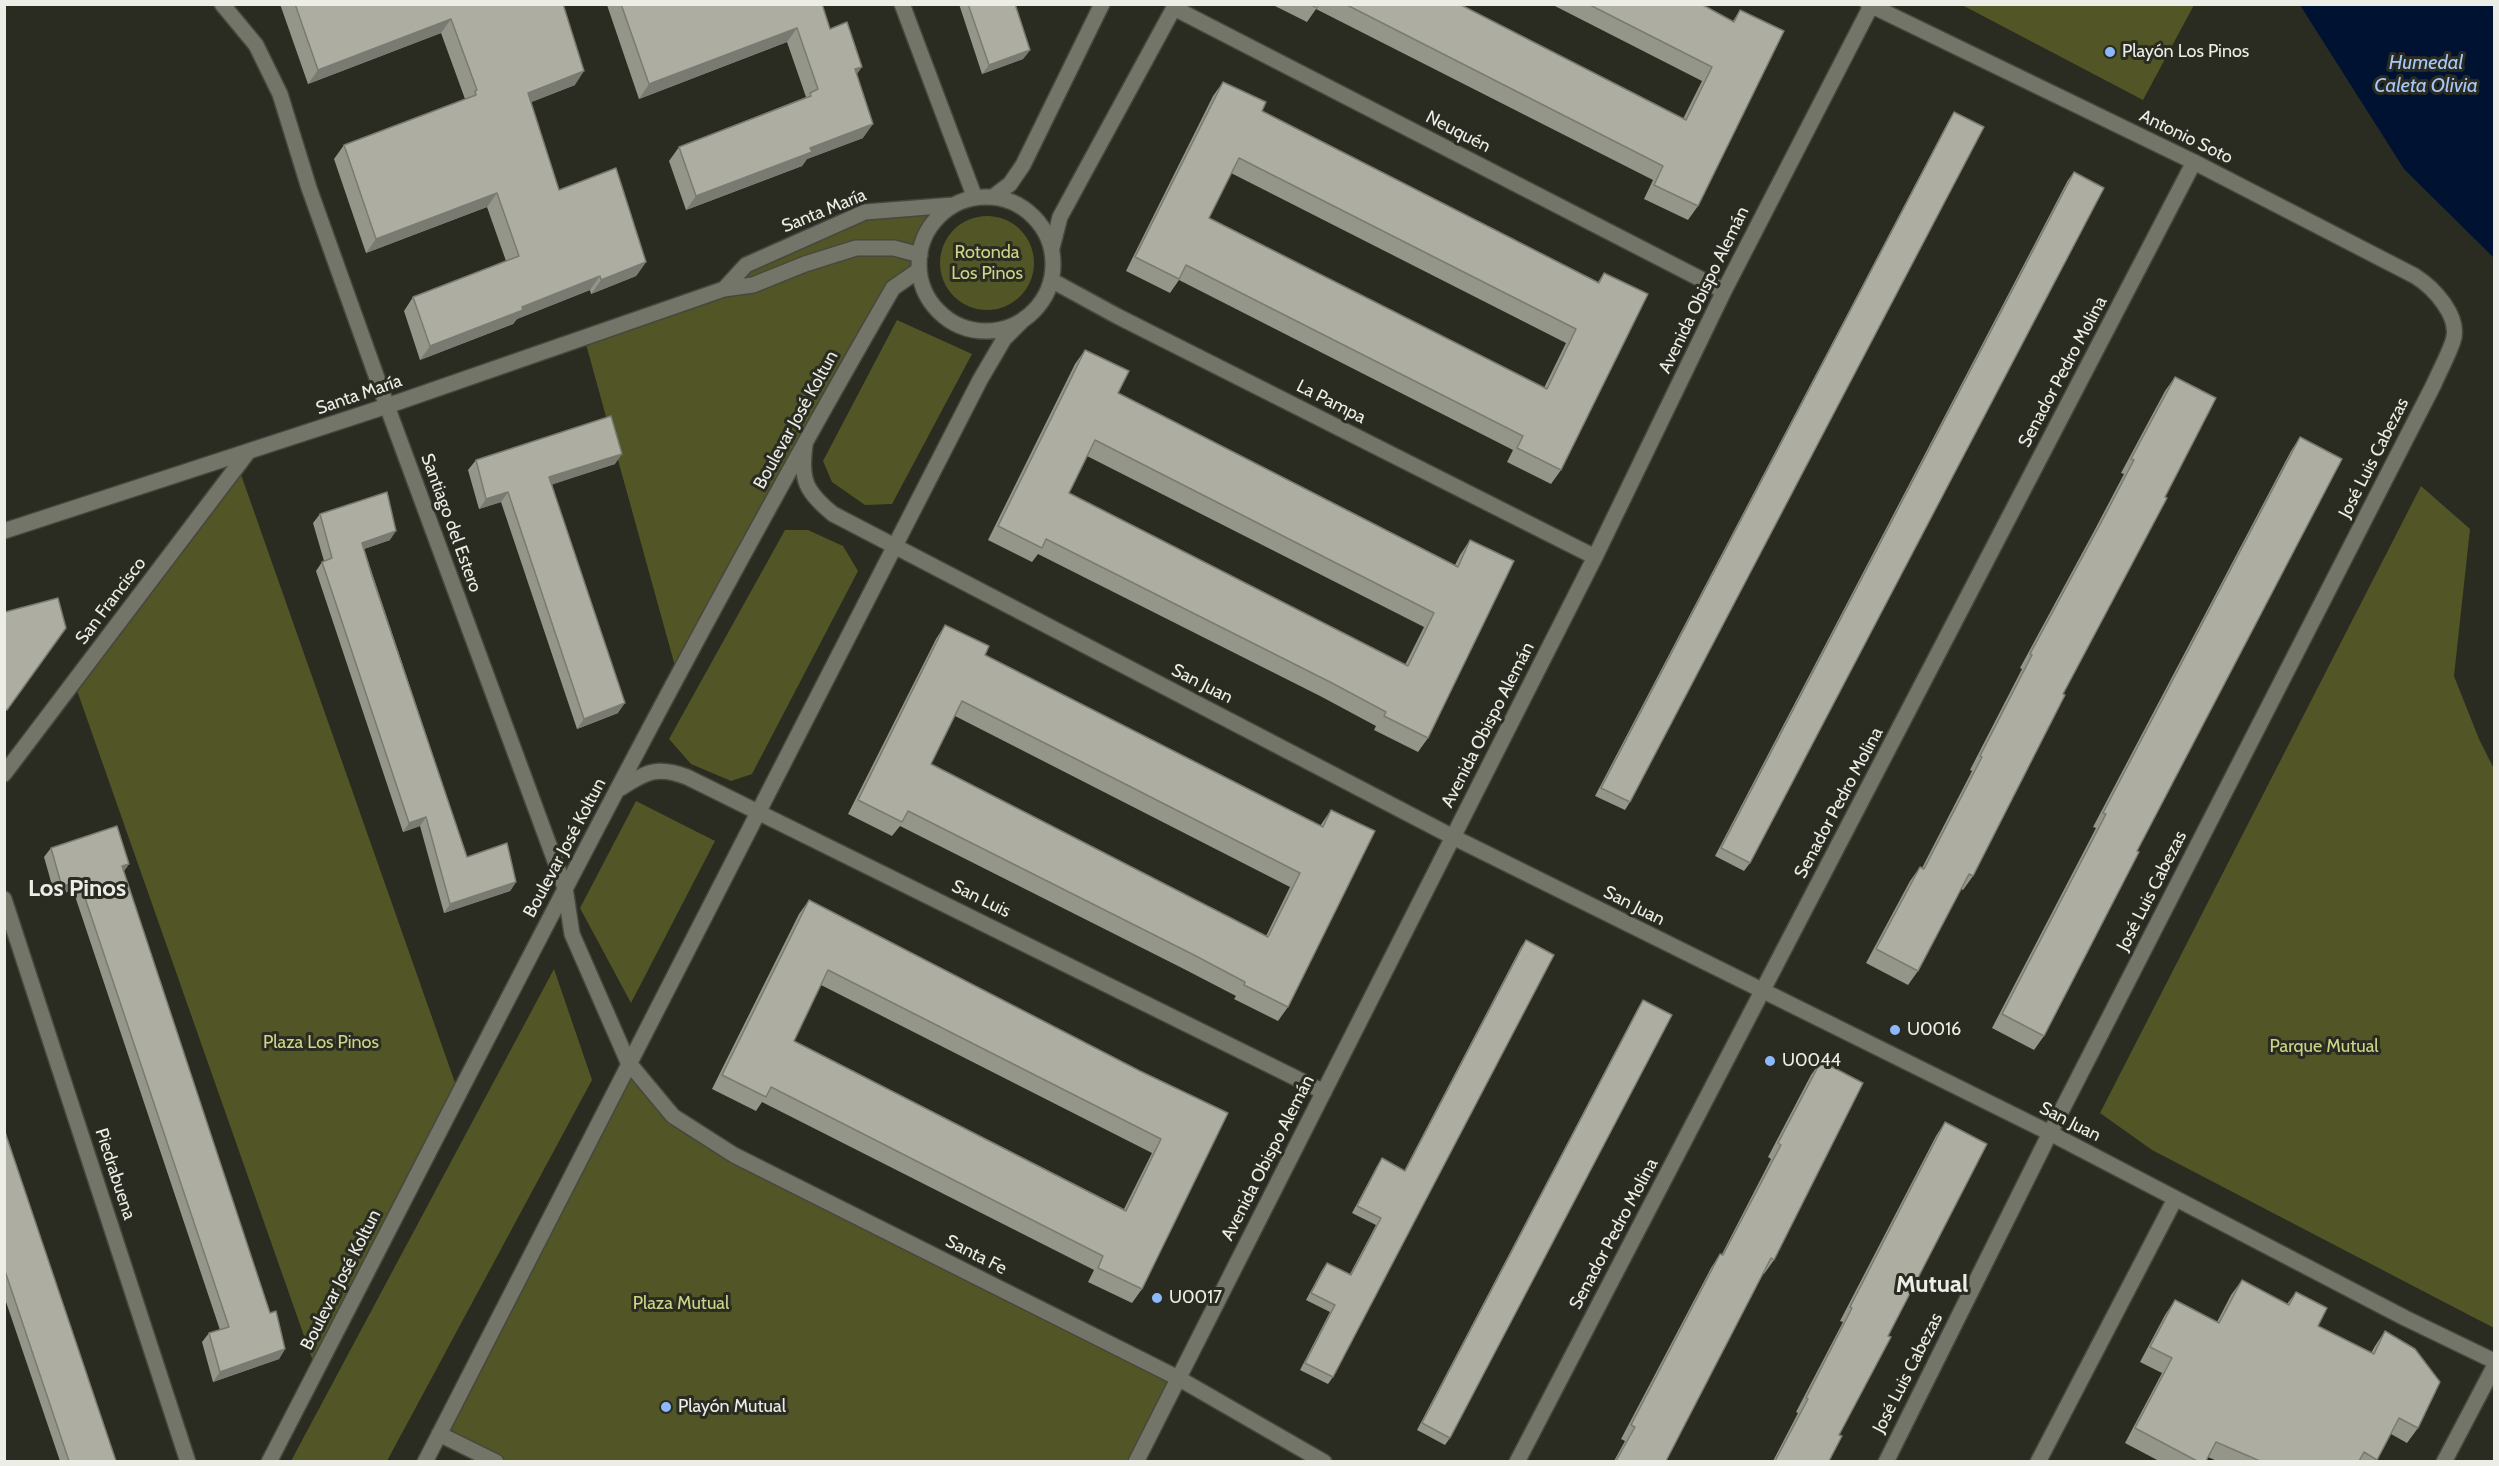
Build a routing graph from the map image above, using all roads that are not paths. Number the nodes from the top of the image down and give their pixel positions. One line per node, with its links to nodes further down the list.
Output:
1 (222, 4): 17 (street, Santiago del Estero)
2 (902, 4): 8 (street)
3 (1102, 4): 7 (street)
4 (1870, 5): 6 (street, Antonio Soto); 14 (street, Avenida Obispo Alemán)
5 (1175, 6): 10 (street); 14 (street, Neuquén)
6 (2194, 162): 16 (street, Antonio Soto); 29 (street, Senador Pedro Molina)
7 (993, 197): 8 (street); 10 (street)
8 (975, 198): 9 (street)
9 (953, 205): 11 (street); 13 (street, Santa María)
10 (1052, 248): 12 (street)
11 (919, 262): 13 (street, Santa María); 15 (street); 18 (street, Boulevar José Koltun)
12 (1051, 280): 15 (street); 22 (street, La Pampa)
13 (724, 289): 17 (street, Santa María)
14 (1724, 291): 22 (street, Avenida Obispo Alemán)
15 (1025, 318): 21 (street)
16 (2454, 339): 32 (street, José Luis Cabezas)
17 (387, 406): 19 (street, Santa María); 27 (street, Santiago del Estero)
18 (805, 445): 21 (street, San Juan); 24 (street, Boulevar José Koltun)
19 (248, 452): 20 (street, Santa María); 23 (street, San Francisco)
20 (4, 531)
21 (895, 547): 25 (street); 26 (street, San Juan)
22 (1596, 557): 26 (street, Avenida Obispo Alemán)
23 (4, 774)
24 (618, 790): 25 (street, San Luis); 27 (street, Boulevar José Koltun)
25 (760, 811): 30 (street); 31 (street, San Luis)
26 (1453, 837): 29 (street, San Juan); 31 (street, Avenida Obispo Alemán)
27 (565, 888): 30 (street, Santiago del Estero); 39 (street, Boulevar José Koltun)
28 (4, 899): 38 (street, Piedrabuena)
29 (1762, 992): 32 (street, San Juan); 44 (street, Senador Pedro Molina)
30 (628, 1062): 36 (street, Santa Fe); 37 (street)
31 (1324, 1092): 36 (street, Avenida Obispo Alemán)
32 (2050, 1133): 33 (street, San Juan); 45 (street, José Luis Cabezas)
33 (2175, 1199): 34 (street, San Juan); 46 (street)
34 (2494, 1361)
35 (2494, 1367): 47 (street)
36 (1178, 1378): 42 (street, Avenida Obispo Alemán); 43 (street, Santa Fe)
37 (439, 1434): 40 (street); 41 (street)
38 (188, 1461)
39 (269, 1461)
40 (425, 1461)
41 (496, 1461)
42 (1136, 1461)
43 (1324, 1461)
44 (1517, 1461)
45 (1886, 1461)
46 (2038, 1461)
47 (2444, 1461)

